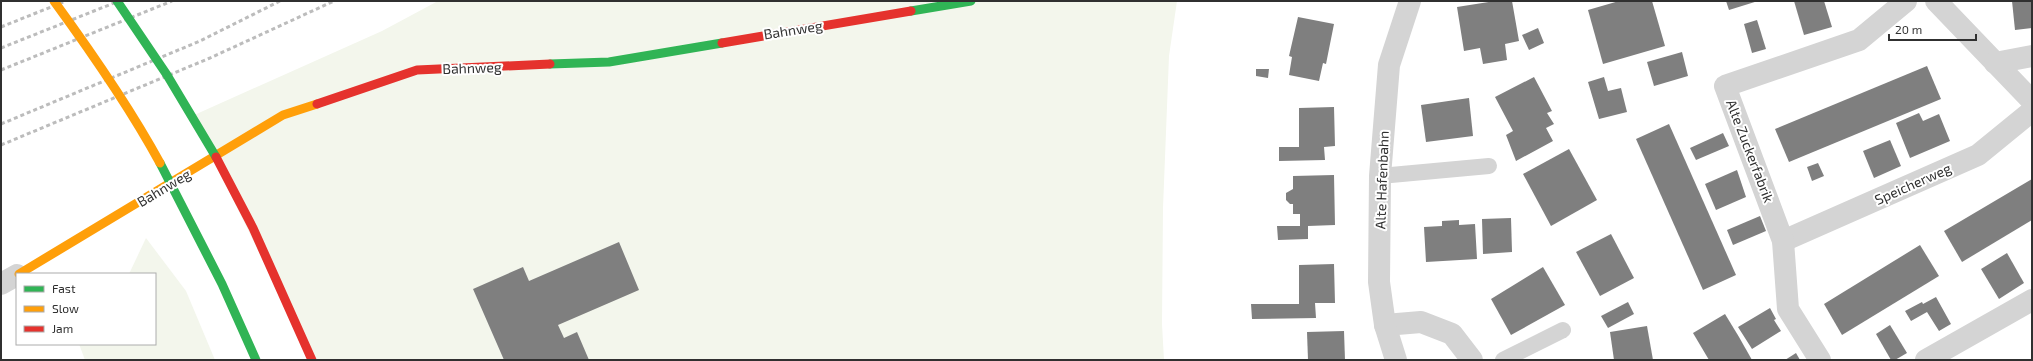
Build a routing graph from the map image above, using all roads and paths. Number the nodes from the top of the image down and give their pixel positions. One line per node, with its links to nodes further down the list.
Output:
1 (54, 1): 20 (main road, bridge)
2 (117, 1): 21 (main road, bridge)
3 (971, 1): 14 (main road, Bahnweg)
4 (1410, 1): 12 (street, Alte Hafenbahn)
5 (1906, 1): 13 (street, Alte Zuckerfabrik)
6 (1936, 1): 8 (street)
7 (2032, 56): 8 (street)
8 (1995, 63): 9 (street)
9 (2032, 101)
10 (2032, 110): 13 (street, Speicherweg)
11 (1489, 166): 12 (lane)
12 (1380, 176): 18 (street, Alte Hafenbahn)
13 (1783, 241): 25 (street, Alte Zuckerfabrik)
14 (21, 273)
15 (16, 276): 16 (street, Bahnweg)
16 (1, 284)
17 (2032, 300): 26 (street)
18 (1385, 325): 22 (street, Alte Hafenbahn); 23 (street)
19 (1563, 330): 24 (lane)
20 (256, 360)
21 (312, 360)
22 (1396, 360)
23 (1472, 360)
24 (1503, 360)
25 (1820, 360)
26 (1926, 360)

